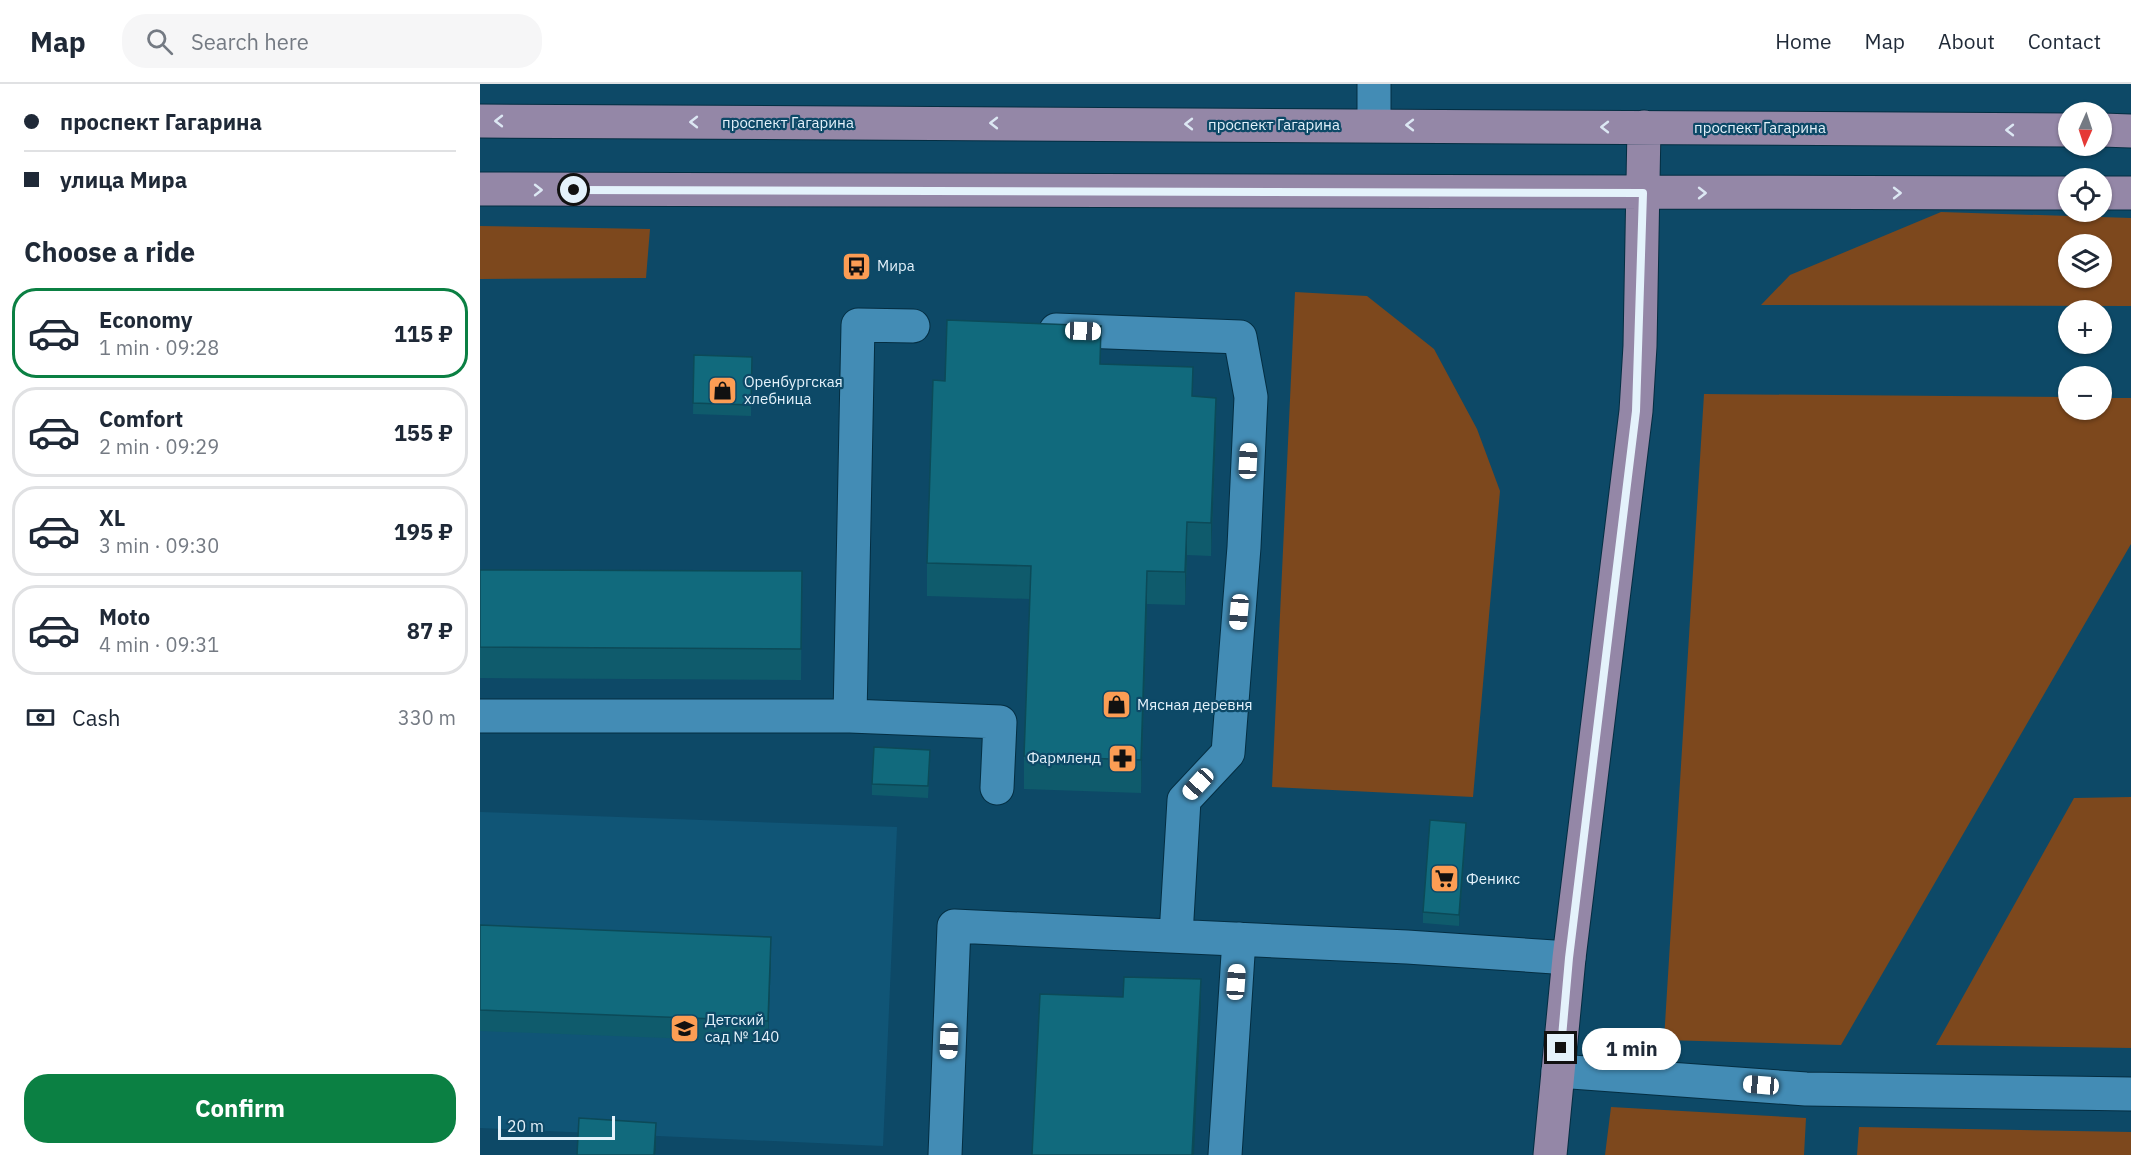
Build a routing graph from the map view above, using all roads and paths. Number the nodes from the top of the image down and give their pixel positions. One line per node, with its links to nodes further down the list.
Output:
1 (1374, 84): 3 (street)
2 (480, 121): 3 (main road, проспект Гагарина, one-way to 2)
3 (1374, 125): 4 (main road, проспект Гагарина, one-way to 3)
4 (1644, 127): 5 (main road, проспект Гагарина, one-way to 4); 9 (main road)
5 (2058, 130)
6 (2112, 130): 7 (main road)
7 (2131, 131)
8 (480, 189): 9 (main road, one-way to 9)
9 (1643, 193): 10 (main road, one-way to 10); 20 (main road)
10 (2058, 193)
11 (2112, 193): 12 (main road)
12 (2131, 193)
13 (913, 326): 16 (street)
14 (1030, 330): 18 (street)
15 (480, 716): 16 (street)
16 (850, 716): 17 (street)
17 (997, 788)
18 (1176, 935): 19 (street); 23 (street)
19 (1239, 939): 20 (street); 24 (street)
20 (1569, 958): 21 (main road)
21 (1558, 1071): 22 (street); 25 (main road)
22 (2131, 1094)
23 (945, 1155)
24 (1225, 1155)
25 (1550, 1155)

